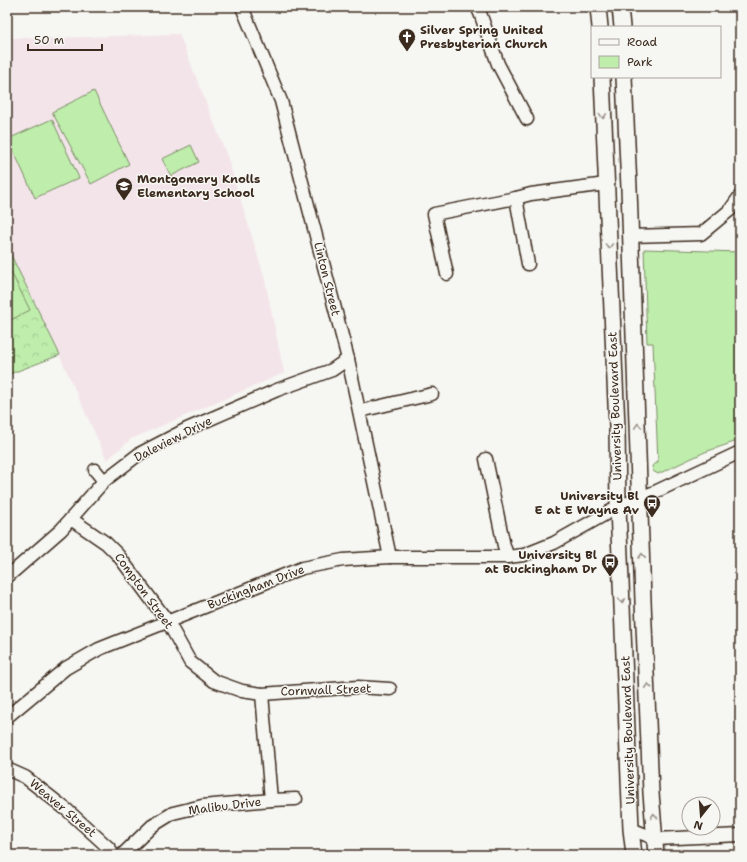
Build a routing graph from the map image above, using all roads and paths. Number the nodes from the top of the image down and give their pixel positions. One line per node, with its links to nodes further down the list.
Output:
1 (242, 7): 16 (street, Linton Street)
2 (477, 7): 9 (street)
3 (598, 7): 5 (main road)
4 (620, 7): 6 (main road)
5 (600, 26)
6 (622, 26)
7 (602, 78): 10 (main road, University Boulevard East, one-way to 10)
8 (624, 78): 13 (main road, University Boulevard East)
9 (527, 120)
10 (606, 184): 12 (street); 24 (main road, University Boulevard East, one-way to 24)
11 (740, 196): 13 (street)
12 (516, 198): 14 (street); 15 (street)
13 (631, 236): 23 (main road, University Boulevard East, one-way to 13)
14 (528, 264)
15 (447, 274)
16 (348, 359): 18 (street, Linton Street); 22 (street, Daleview Drive)
17 (432, 394): 18 (street)
18 (360, 411): 26 (street, Linton Street)
19 (740, 452): 23 (street, Buckingham Drive)
20 (486, 459): 27 (street)
21 (95, 470): 22 (street)
22 (104, 481): 25 (street, Daleview Drive)
23 (641, 497): 24 (street, Buckingham Drive); 38 (main road, University Boulevard East, one-way to 23)
24 (618, 506): 27 (street, Buckingham Drive); 36 (main road, University Boulevard East, one-way to 36)
25 (71, 519): 28 (street, Daleview Drive); 29 (street, Compton Street)
26 (390, 557): 27 (street, Buckingham Drive); 29 (street, Buckingham Drive)
27 (508, 557)
28 (7, 577)
29 (168, 622): 31 (street, Compton Street); 32 (street, Buckingham Drive)
30 (390, 689): 31 (street, Cornwall Street)
31 (262, 694): 35 (street)
32 (7, 717)
33 (7, 769): 39 (street, Weaver Street)
34 (296, 799): 35 (street, Malibu Drive)
35 (271, 800): 40 (street, Malibu Drive)
36 (631, 829): 38 (street); 41 (main road, University Boulevard East)
37 (740, 835): 38 (street)
38 (656, 839): 42 (main road, University Boulevard East)
39 (114, 855)
40 (122, 855)
41 (634, 855)
42 (656, 855)

